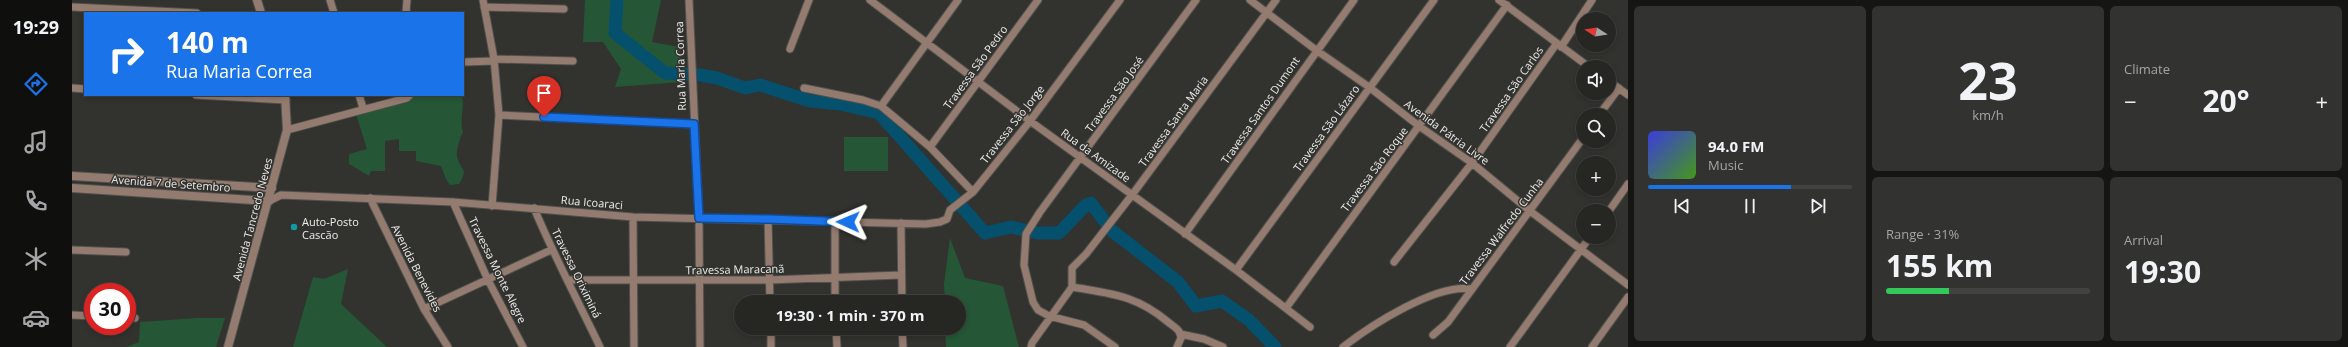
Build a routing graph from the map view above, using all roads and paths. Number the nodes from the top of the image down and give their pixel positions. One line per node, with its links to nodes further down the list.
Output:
1 (256, 0): 23 (street)
2 (330, 0): 24 (street)
3 (407, 0): 25 (street)
4 (689, 0): 52 (street, Rua Maria Correa)
5 (809, 0): 29 (street)
6 (870, 0): 17 (street, Rua da Amizade)
7 (958, 0): 27 (street)
8 (1038, 0): 35 (street, Travessa São Pedro)
9 (1120, 0): 51 (street, Travessa São Jorge)
10 (1196, 0): 57 (street, Travessa São José)
11 (1250, 0): 26 (street, Avenida Pátria Livre)
12 (1276, 0): 26 (street, Travessa Santa Maria)
13 (1354, 0): 30 (street, Travessa Santos Dumont)
14 (1434, 0): 37 (street, Travessa São Lázaro)
15 (1499, 0): 19 (street)
16 (1592, 0): 28 (street, Travessa São Carlos)
17 (878, 3): 27 (street, Rua da Amizade)
18 (483, 4): 21 (street); 31 (street)
19 (1507, 6): 28 (street); 53 (street, Travessa São Roque)
20 (72, 7): 22 (street)
21 (564, 9)
22 (176, 12)
23 (261, 12)
24 (334, 12)
25 (406, 12)
26 (1267, 12): 30 (street, Avenida Pátria Livre); 66 (street, Travessa Santa Maria)
27 (925, 43): 35 (street, Rua da Amizade); 47 (street)
28 (1559, 45): 32 (street); 58 (street, Travessa São Carlos)
29 (790, 49)
30 (1316, 50): 37 (street, Avenida Pátria Livre); 80 (street, Travessa Santos Dumont)
31 (494, 60): 33 (street); 34 (street); 50 (street)
32 (1579, 60)
33 (573, 61)
34 (464, 62)
35 (978, 81): 51 (street, Rua da Amizade); 55 (street, Travessa São Pedro)
36 (1616, 86): 40 (street)
37 (1369, 87): 53 (street, Avenida Pátria Livre); 87 (street, Travessa São Lázaro)
38 (72, 88): 41 (street)
39 (804, 88): 47 (street)
40 (1619, 88): 42 (street); 49 (street)
41 (84, 89)
42 (1628, 94)
43 (241, 96): 46 (street)
44 (359, 96): 48 (street)
45 (409, 96): 48 (street)
46 (286, 97): 54 (street, Avenida Tancredo Neves)
47 (881, 106): 55 (street)
48 (363, 108): 54 (street)
49 (1604, 108)
50 (499, 115): 52 (street); 72 (street)
51 (1030, 121): 57 (street, Rua da Amizade); 65 (street, Travessa São Jorge)
52 (694, 124): 76 (street, Rua Maria Correa)
53 (1419, 126): 58 (street, Avenida Pátria Livre); 102 (street, Travessa São Roque)
54 (287, 130): 63 (street, Avenida Tancredo Neves)
55 (930, 147): 65 (street)
56 (1576, 148): 74 (street, Travessa Walfredo Cunha)
57 (1081, 158): 66 (street, Rua da Amizade); 106 (street, Travessa São José)
58 (1472, 163): 74 (street, Avenida Pátria Livre); 86 (street, Travessa São Carlos)
59 (72, 176): 60 (street)
60 (126, 179): 63 (street); 64 (street)
61 (1628, 184): 71 (street)
62 (72, 188): 64 (street, Avenida 7 de Setembro)
63 (272, 188): 67 (street); 69 (street, Avenida Tancredo Neves)
64 (126, 191): 69 (street, Avenida 7 de Setembro)
65 (973, 192): 79 (street, Travessa São Jorge)
66 (1132, 195): 80 (street, Rua da Amizade); 96 (street, Travessa Santa Maria)
67 (282, 196): 68 (street, Rua Icoaraci); 69 (street, Rua Icoaraci)
68 (370, 198): 70 (street, Rua Icoaraci); 103 (street, Avenida Benevides)
69 (269, 201): 113 (street, Avenida Tancredo Neves)
70 (453, 202): 72 (street, Rua Icoaraci); 90 (street, Travessa Monte Alegre)
71 (1614, 204)
72 (492, 206): 73 (street, Rua Icoaraci)
73 (534, 208): 75 (street, Rua Icoaraci); 83 (street, Travessa Oriximiná)
74 (1530, 211): 84 (street, Avenida Pátria Livre); 97 (street, Travessa Walfredo Cunha)
75 (633, 217): 76 (street, Rua Icoaraci); 92 (street)
76 (699, 218): 77 (street, Rua Icoaraci); 93 (street, Rua Maria Correa)
77 (768, 219): 78 (street, Rua Icoaraci); 94 (street)
78 (835, 222): 79 (street, Rua Icoaraci); 89 (street)
79 (901, 223): 88 (street)
80 (1185, 234): 87 (street, Rua da Amizade)
81 (1585, 244): 84 (street)
82 (72, 250): 85 (street)
83 (551, 250): 90 (street); 91 (street, Travessa Oriximiná)
84 (1580, 251): 95 (street, Avenida Pátria Livre); 127 (street)
85 (126, 252)
86 (1394, 262)
87 (1236, 270): 102 (street, Rua da Amizade)
88 (901, 275): 89 (street, Travessa Maracanã); 100 (street)
89 (835, 278): 94 (street, Travessa Maracanã); 99 (street)
90 (488, 280): 103 (street); 115 (street, Travessa Monte Alegre)
91 (568, 280): 92 (street, Travessa Maracanã); 116 (street, Travessa Oriximiná)
92 (632, 280): 93 (street, Travessa Maracanã); 117 (street)
93 (699, 280): 94 (street, Travessa Maracanã); 118 (street, Rua Maria Correa)
94 (769, 280): 98 (street)
95 (1628, 285)
96 (1072, 287): 106 (street); 108 (street)
97 (1471, 290): 112 (street, Travessa Walfredo Cunha); 126 (street)
98 (770, 295)
99 (835, 295)
100 (902, 295)
101 (1628, 297): 128 (street)
102 (1286, 308): 107 (street, Rua da Amizade)
103 (424, 310): 114 (street, Avenida Benevides)
104 (72, 315): 105 (street)
105 (84, 316)
106 (1050, 316): 122 (street); 123 (street)
107 (1310, 327)
108 (1180, 334): 124 (street); 125 (street)
109 (770, 335): 119 (street)
110 (836, 335): 120 (street)
111 (902, 335): 121 (street)
112 (1433, 335)
113 (228, 347)
114 (448, 347)
115 (523, 347)
116 (600, 347)
117 (634, 347)
118 (700, 347)
119 (771, 347)
120 (837, 347)
121 (903, 347)
122 (1031, 347)
123 (1114, 347)
124 (1177, 347)
125 (1223, 347)
126 (1343, 347)
127 (1510, 347)
128 (1592, 347)

